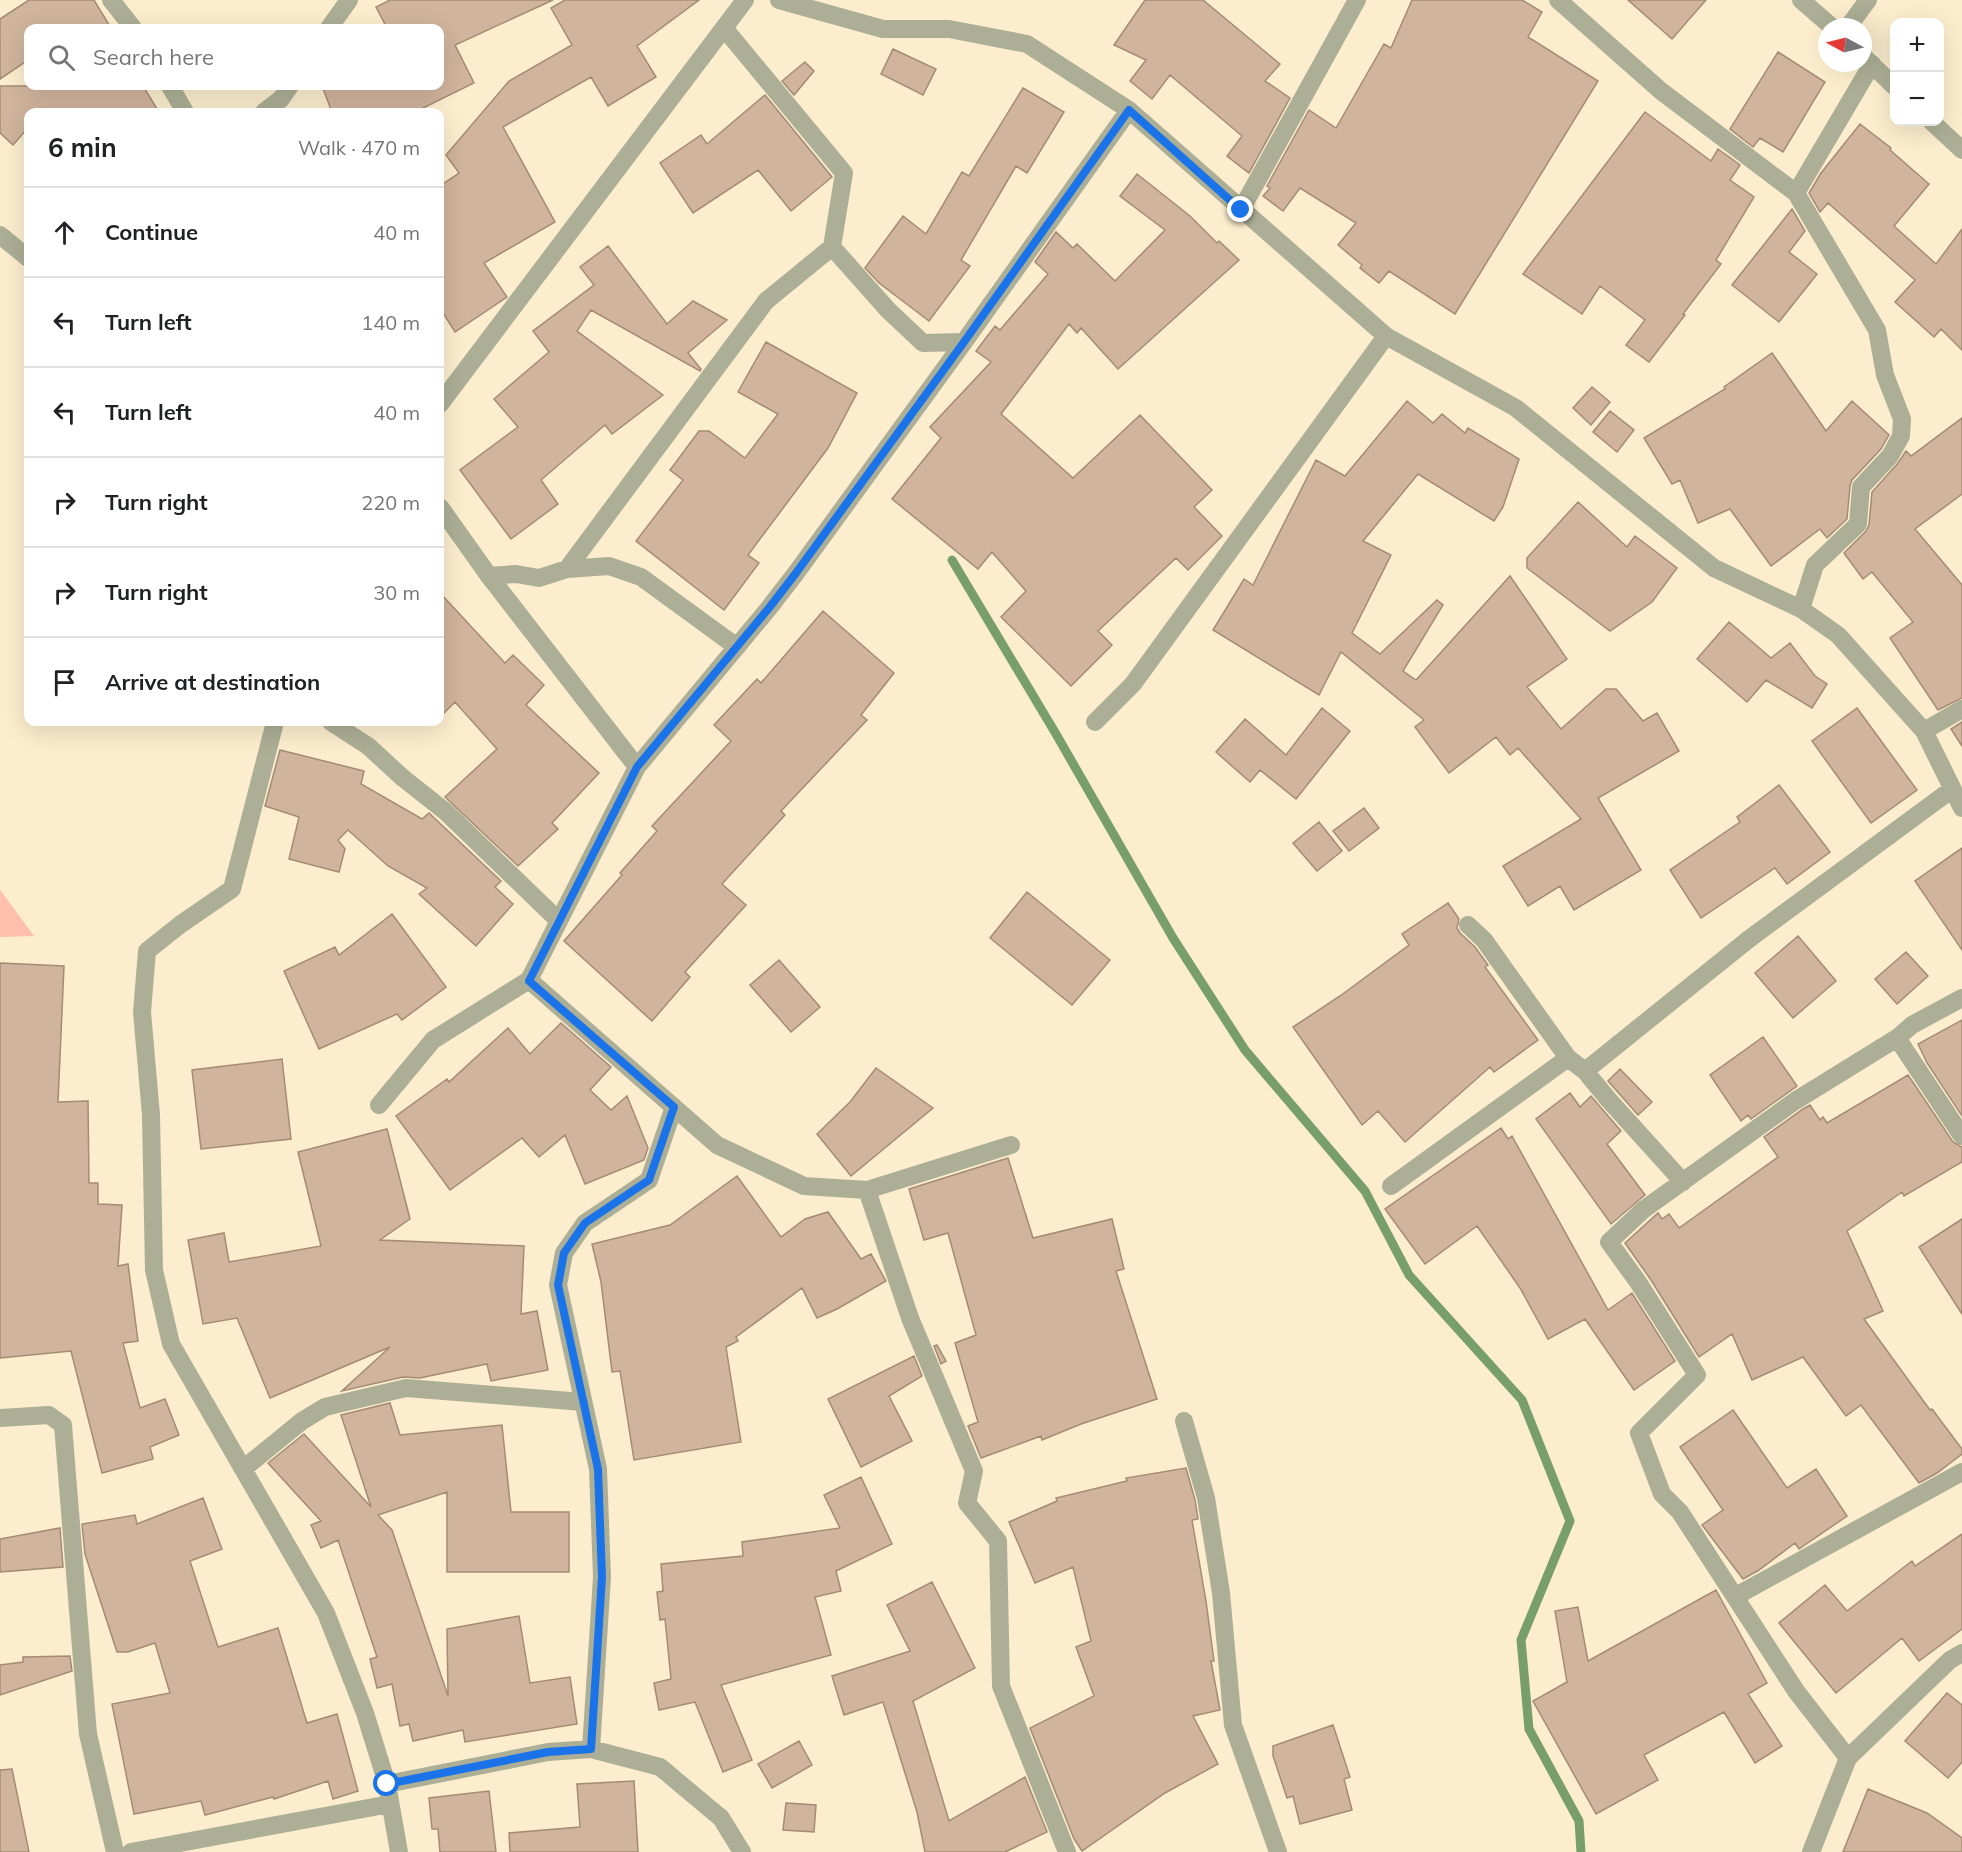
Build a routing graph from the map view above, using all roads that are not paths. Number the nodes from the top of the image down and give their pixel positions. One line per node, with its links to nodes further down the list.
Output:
1 (111, 0): 11 (street)
2 (349, 0): 12 (street)
3 (745, 0): 13 (street)
4 (779, 0): 21 (street)
5 (1357, 0): 25 (street)
6 (1558, 0): 24 (street)
7 (1801, 0): 9 (street)
8 (1868, 0): 10 (street)
9 (1822, 18)
10 (1855, 18)
11 (131, 24)
12 (332, 24)
13 (724, 28): 27 (street); 31 (street)
14 (1872, 65): 16 (street)
15 (1861, 72): 24 (street)
16 (1890, 82)
17 (172, 90): 19 (street)
18 (287, 90): 20 (street)
19 (183, 108)
20 (269, 108)
21 (1129, 110): 25 (street); 30 (street)
22 (1936, 126): 23 (street)
23 (1962, 150)
24 (1796, 193): 35 (street)
25 (1241, 210): 29 (street)
26 (0, 235): 28 (street)
27 (832, 247): 30 (street); 33 (street)
28 (24, 255)
29 (1386, 336): 35 (street); 38 (street)
30 (964, 342): 36 (street)
31 (444, 399)
32 (444, 513): 34 (street)
33 (567, 569): 34 (street); 36 (street)
34 (489, 576): 42 (street)
35 (1801, 609): 41 (street)
36 (737, 647): 42 (street)
37 (1962, 709): 41 (street)
38 (1095, 722)
39 (274, 726): 62 (street)
40 (337, 726): 45 (street)
41 (1924, 731): 43 (street)
42 (637, 767): 45 (street)
43 (1951, 790): 44 (street); 51 (street)
44 (1962, 808)
45 (560, 921): 47 (street)
46 (1468, 924): 50 (street)
47 (529, 981): 52 (street); 53 (street)
48 (1962, 998): 49 (street)
49 (1897, 1038): 54 (street); 56 (street)
50 (1568, 1058): 51 (street); 57 (street)
51 (1585, 1071): 56 (street)
52 (379, 1106)
53 (674, 1107): 58 (street); 59 (street)
54 (1962, 1136)
55 (1011, 1145): 58 (street)
56 (1683, 1182): 64 (street)
57 (1391, 1186)
58 (867, 1190): 74 (street)
59 (584, 1402): 62 (street); 66 (street)
60 (0, 1418): 70 (street)
61 (1184, 1421): 75 (street)
62 (243, 1469): 68 (street)
63 (1962, 1472): 64 (street)
64 (1736, 1596): 67 (street)
65 (1962, 1653): 67 (street)
66 (591, 1749): 68 (street); 73 (street)
67 (1848, 1758): 76 (street)
68 (387, 1784): 69 (street)
69 (390, 1804): 71 (street); 72 (street)
70 (115, 1852)
71 (131, 1852)
72 (399, 1852)
73 (742, 1852)
74 (1067, 1852)
75 (1278, 1852)
76 (1810, 1852)

